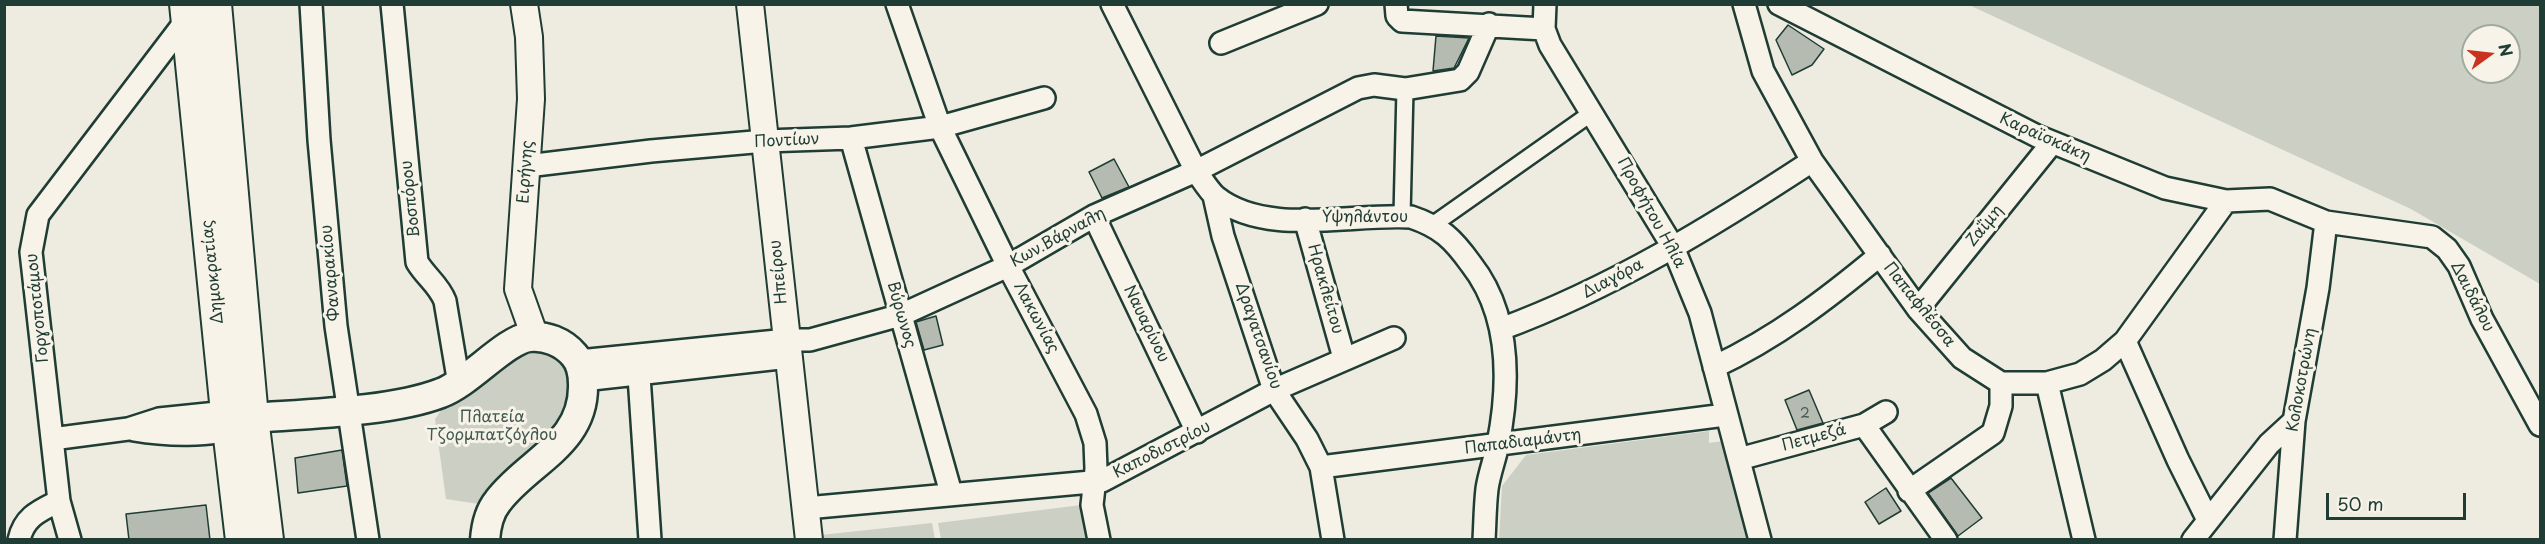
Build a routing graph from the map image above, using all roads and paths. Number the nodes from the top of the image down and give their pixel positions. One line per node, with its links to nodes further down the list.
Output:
1 (311, 4): 51 (street, Φαναρακίου)
2 (392, 4): 49 (street, Βοσπόρου)
3 (524, 4): 24 (street, Ειρήνης)
4 (750, 4): 21 (street, Ηπείρου)
5 (897, 4): 19 (street, Λακωνίας)
6 (1112, 4): 25 (street, Υψηλάντου)
7 (1317, 4): 15 (street)
8 (1545, 4): 14 (street, Προφήτου Ηλία)
9 (1744, 4): 23 (street, Παπαφλέσσα)
10 (1779, 4): 22 (street, Καραϊσκάκη)
11 (1396, 7): 13 (street)
12 (196, 9): 54 (main road, Δημοκρατίας); 59 (street, Γοργοποτάμου)
13 (1489, 24): 14 (street); 16 (street, Κων.Βάρναλη)
14 (1544, 29): 18 (street, Προφήτου Ηλία)
15 (1221, 43)
16 (1405, 89): 25 (street, Κων.Βάρναλη); 29 (street)
17 (1044, 98): 19 (street, Ποντίων)
18 (1593, 112): 32 (street); 33 (street, Προφήτου Ηλία)
19 (940, 127): 20 (street, Ποντίων); 35 (street, Λακωνίας)
20 (851, 138): 21 (street, Ποντίων); 37 (street, Βύρωνος)
21 (765, 141): 24 (street, Ποντίων); 42 (street, Ηπείρου)
22 (2052, 143): 27 (street, Καραϊσκάκη); 36 (street, Ζαΐμη)
23 (1812, 161): 33 (street, Διαγόρα); 34 (street, Παπαφλέσσα)
24 (527, 166): 39 (street, Ειρήνης)
25 (1196, 171): 26 (street, Υψηλάντου); 28 (street, Κων.Βάρναλη)
26 (1214, 196): 30 (street, Υψηλάντου); 50 (street, Δραγατσανίου)
27 (2226, 201): 31 (street, Καραϊσκάκη); 41 (street)
28 (1094, 216): 35 (street, Κων.Βάρναλη); 58 (street, Ναυαρίνου)
29 (1402, 216): 30 (street, Υψηλάντου); 32 (street, Υψηλάντου)
30 (1305, 219): 43 (street, Ηρακλείτου)
31 (2326, 222): 55 (street, Κολοκοτρώνη); 57 (street, Δαιδάλου)
32 (1434, 225): 38 (street, Υψηλάντου)
33 (1673, 247): 38 (street, Διαγόρα); 45 (street, Προφήτου Ηλία)
34 (1880, 255): 36 (street, Παπαφλέσσα); 45 (street)
35 (1008, 266): 37 (street, Κων.Βάρναλη); 63 (street, Λακωνίας)
36 (1918, 309): 47 (street, Παπαφλέσσα)
37 (901, 315): 42 (street, Κων.Βάρναλη); 65 (street, Βύρωνος)
38 (1501, 330): 60 (street, Υψηλάντου)
39 (535, 337): 46 (main road); 49 (main road)
40 (1394, 338): 43 (street, Καποδιστρίου)
41 (2125, 341): 48 (street); 68 (street)
42 (788, 348): 44 (street, Κων.Βάρναλη); 67 (street, Ηπείρου)
43 (1344, 358): 50 (street, Καποδιστρίου)
44 (639, 365): 46 (street, Κων.Βάρναλη); 75 (street)
45 (1714, 367): 53 (street, Προφήτου Ηλία)
46 (581, 371): 74 (main road)
47 (2001, 383): 48 (street); 64 (street)
48 (2047, 383): 82 (street)
49 (459, 384): 51 (main road)
50 (1274, 390): 58 (street, Καποδιστρίου); 62 (street, Δραγατσανίου)
51 (349, 410): 54 (main road); 73 (street, Φαναρακίου)
52 (1886, 412): 56 (street, Πετμεζά)
53 (1725, 415): 60 (street, Παπαδιαμάντη); 61 (street, Προφήτου Ηλία)
54 (236, 420): 59 (street); 71 (main road, Δημοκρατίας); 72 (main road, Δημοκρατίας)
55 (2294, 421): 68 (street); 84 (street, Κολοκοτρώνη)
56 (1864, 424): 61 (street, Πετμεζά); 64 (street)
57 (2541, 425)
58 (1197, 432): 63 (street, Καποδιστρίου)
59 (52, 439): 66 (street, Γοργοποτάμου)
60 (1497, 446): 62 (street, Παπαδιαμάντη); 79 (street, Υψηλάντου)
61 (1739, 459): 80 (street, Προφήτου Ηλία)
62 (1321, 467): 78 (street, Δραγατσανίου)
63 (1094, 482): 65 (street, Καποδιστρίου); 77 (street, Λακωνίας)
64 (1909, 491): 81 (street)
65 (951, 494): 67 (street, Καποδιστρίου)
66 (59, 501): 69 (street); 70 (street, Γοργοποτάμου)
67 (806, 508): 76 (street, Ηπείρου)
68 (2208, 520): 83 (street)
69 (19, 540)
70 (70, 540)
71 (242, 540)
72 (267, 540)
73 (368, 540)
74 (484, 540)
75 (650, 540)
76 (809, 540)
77 (1099, 540)
78 (1333, 540)
79 (1484, 540)
80 (1760, 540)
81 (1946, 540)
82 (2084, 540)
83 (2193, 540)
84 (2284, 540)

